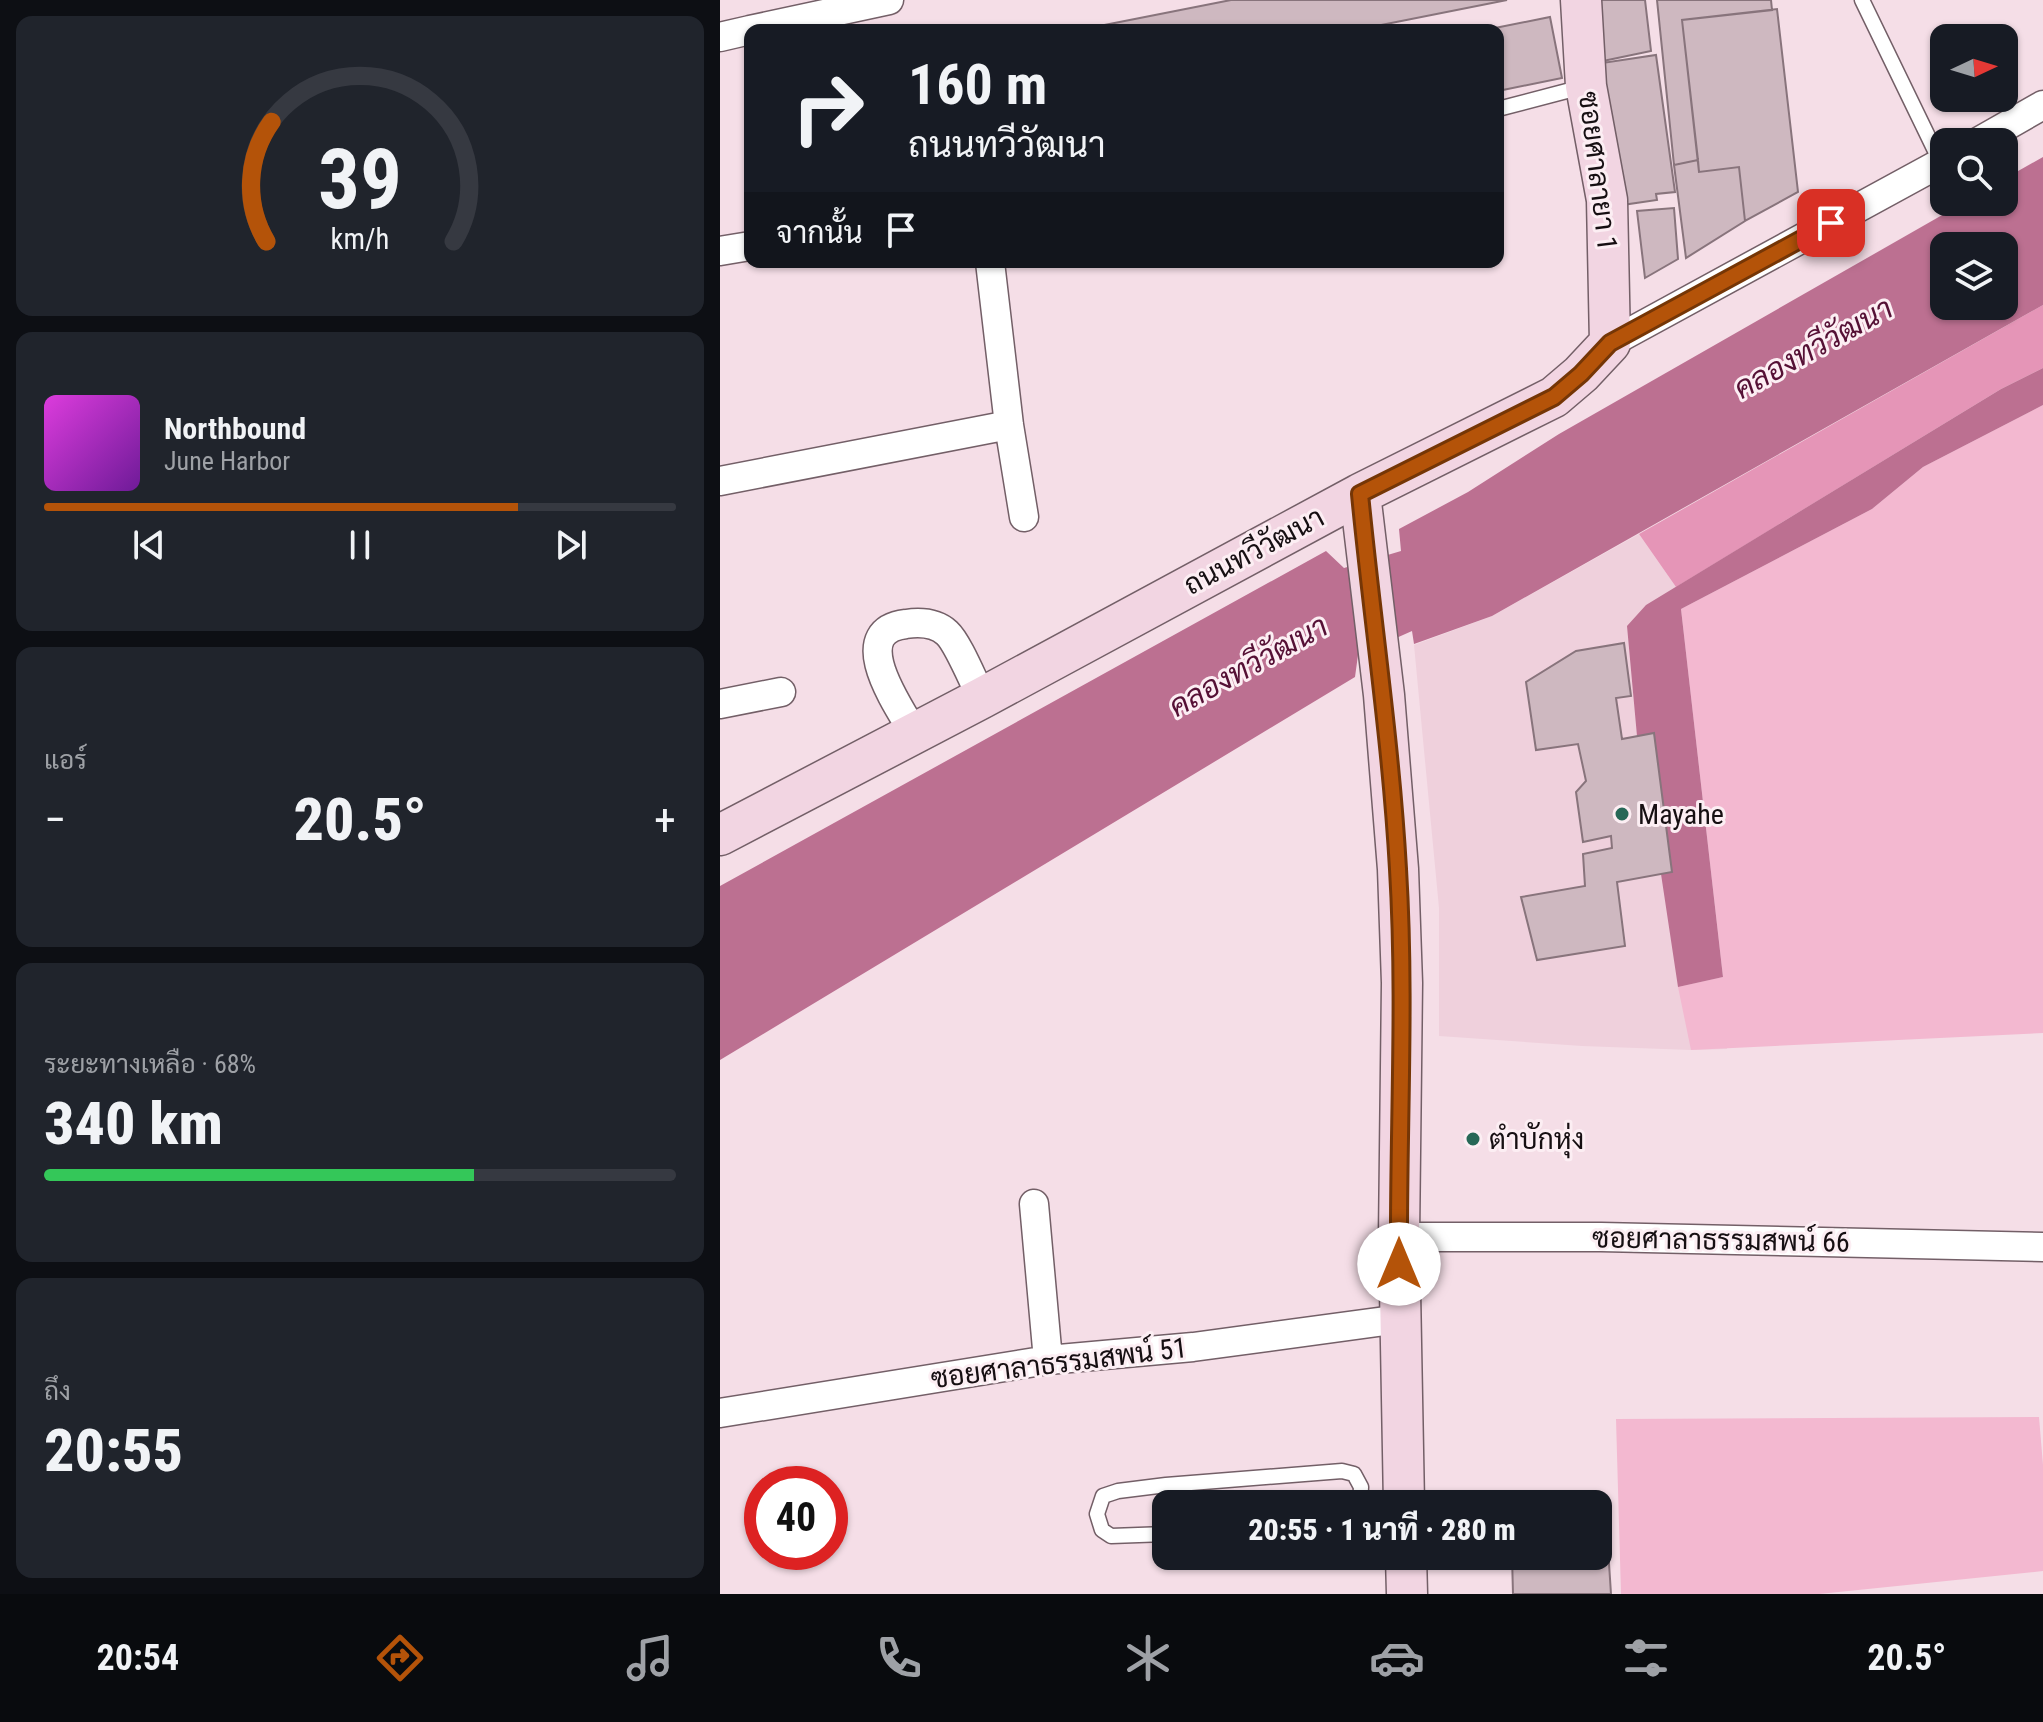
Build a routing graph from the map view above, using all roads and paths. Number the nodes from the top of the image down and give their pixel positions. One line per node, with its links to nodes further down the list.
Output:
1 (889, 0): 4 (street)
2 (1581, 0): 7 (main road, ซอยศาลายา 1)
3 (1862, 0): 11 (lane)
4 (778, 24)
5 (744, 31): 6 (street)
6 (720, 37)
7 (1586, 86): 9 (lane); 16 (main road, ซอยศาลายา 1)
8 (2043, 105): 10 (street)
9 (1504, 107)
10 (2003, 128)
11 (1930, 136)
12 (1930, 169): 16 (street, ถนนทวีวัฒนา)
13 (744, 247): 14 (street)
14 (720, 251)
15 (991, 268): 17 (street)
16 (1610, 343): 19 (main road, ถนนทวีวัฒนา)
17 (1009, 425): 18 (street); 20 (street)
18 (720, 481)
19 (1362, 510): 22 (main road, ถนนทวีวัฒนา); 27 (main road)
20 (1024, 517)
21 (781, 692): 23 (street)
22 (982, 698): 24 (main road, ถนนทวีวัฒนา); 24 (street)
23 (720, 704)
24 (914, 733): 25 (main road, ถนนทวีวัฒนา)
25 (720, 835)
26 (1034, 1204): 30 (street)
27 (1399, 1237): 28 (street, ซอยศาลาธรรมสพน์ 66); 29 (main road)
28 (2043, 1247)
29 (1400, 1319): 30 (street, ซอยศาลาธรรมสพน์ 51); 33 (main road)
30 (1048, 1360): 31 (street, ซอยศาลาธรรมสพน์ 51)
31 (720, 1413)
32 (1361, 1490): 34 (lane)
33 (1404, 1490)
34 (1152, 1535)
35 (1406, 1570): 36 (main road)
36 (1407, 1594)

